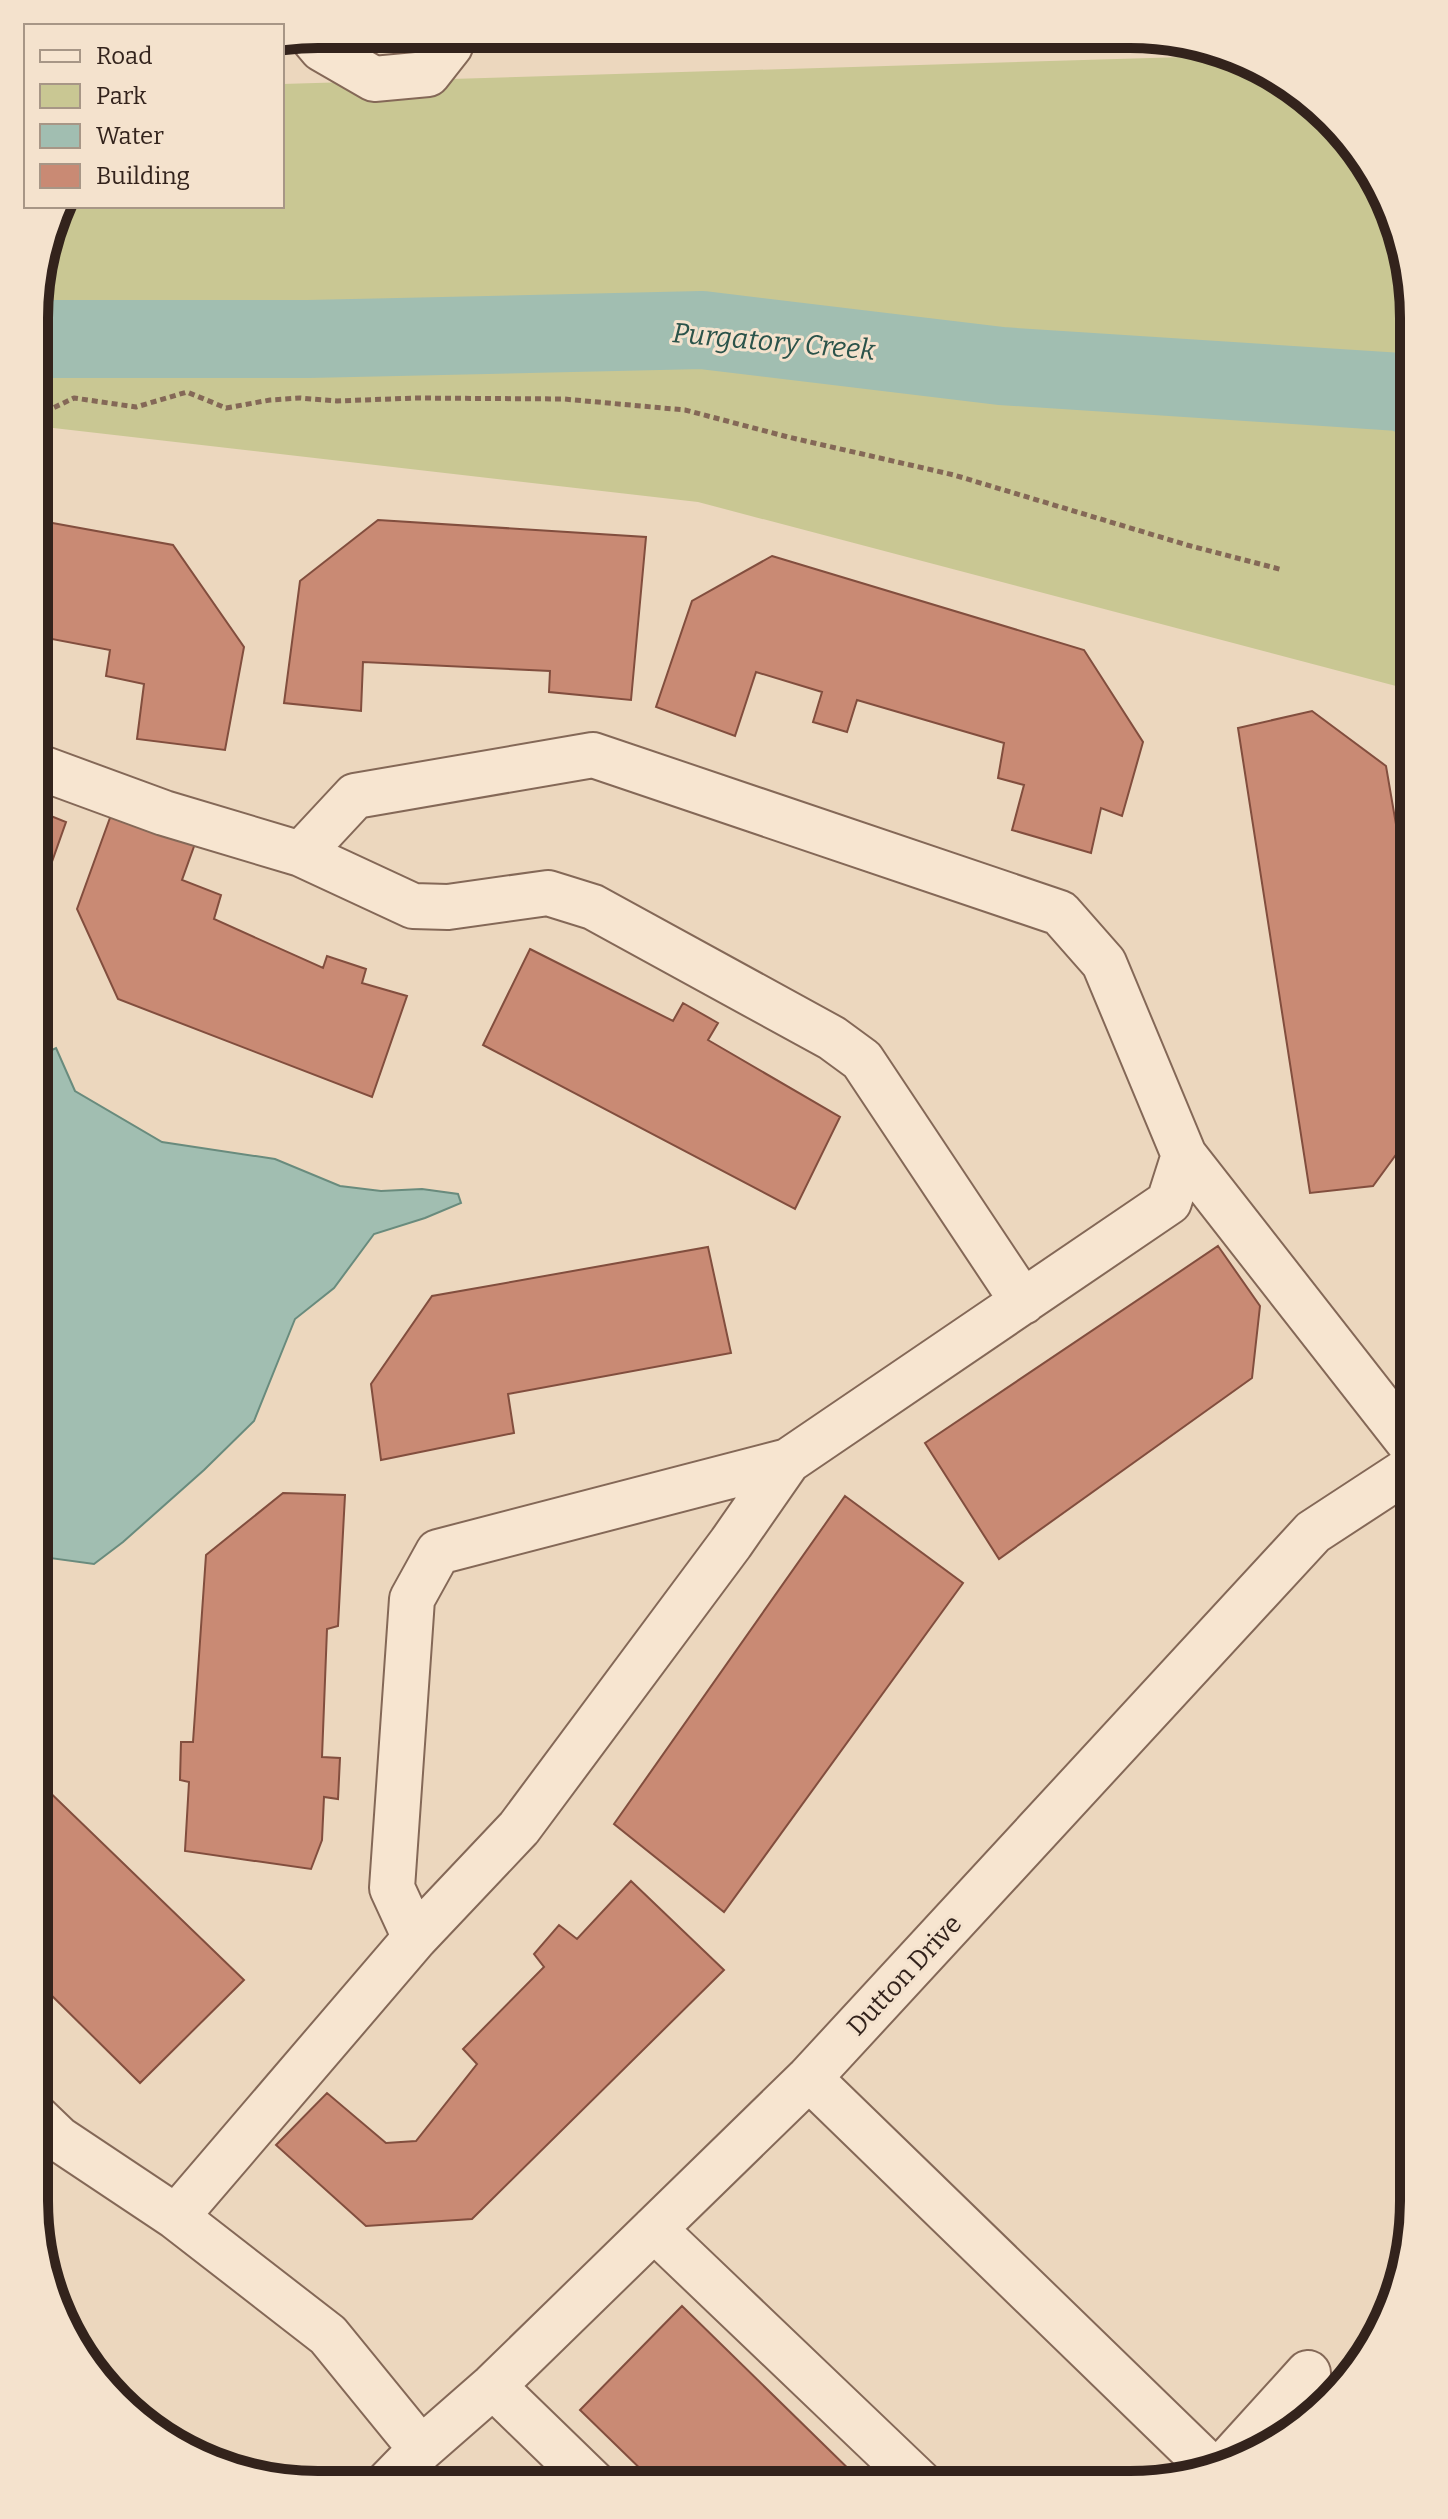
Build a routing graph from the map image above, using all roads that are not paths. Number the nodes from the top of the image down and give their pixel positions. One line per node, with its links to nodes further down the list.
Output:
1 (321, 48): 2 (street)
2 (448, 48)
3 (48, 770): 4 (street)
4 (301, 854): 5 (street); 6 (street)
5 (1184, 1155): 6 (street); 7 (street)
6 (1023, 1302): 8 (street)
7 (1399, 1430)
8 (788, 1461): 10 (street); 10 (street)
9 (1399, 1476): 11 (street, Dutton Drive)
10 (415, 1938): 13 (street)
11 (809, 2078): 14 (street, Dutton Drive); 19 (street)
12 (48, 2128): 13 (street)
13 (176, 2217): 18 (street)
14 (654, 2229): 16 (street, Dutton Drive); 22 (street)
15 (1308, 2373): 17 (street)
16 (493, 2386): 18 (street, Dutton Drive); 21 (street)
17 (1238, 2448)
18 (421, 2449): 20 (street, Dutton Drive)
19 (1206, 2460)
20 (400, 2471)
21 (581, 2471)
22 (907, 2471)

